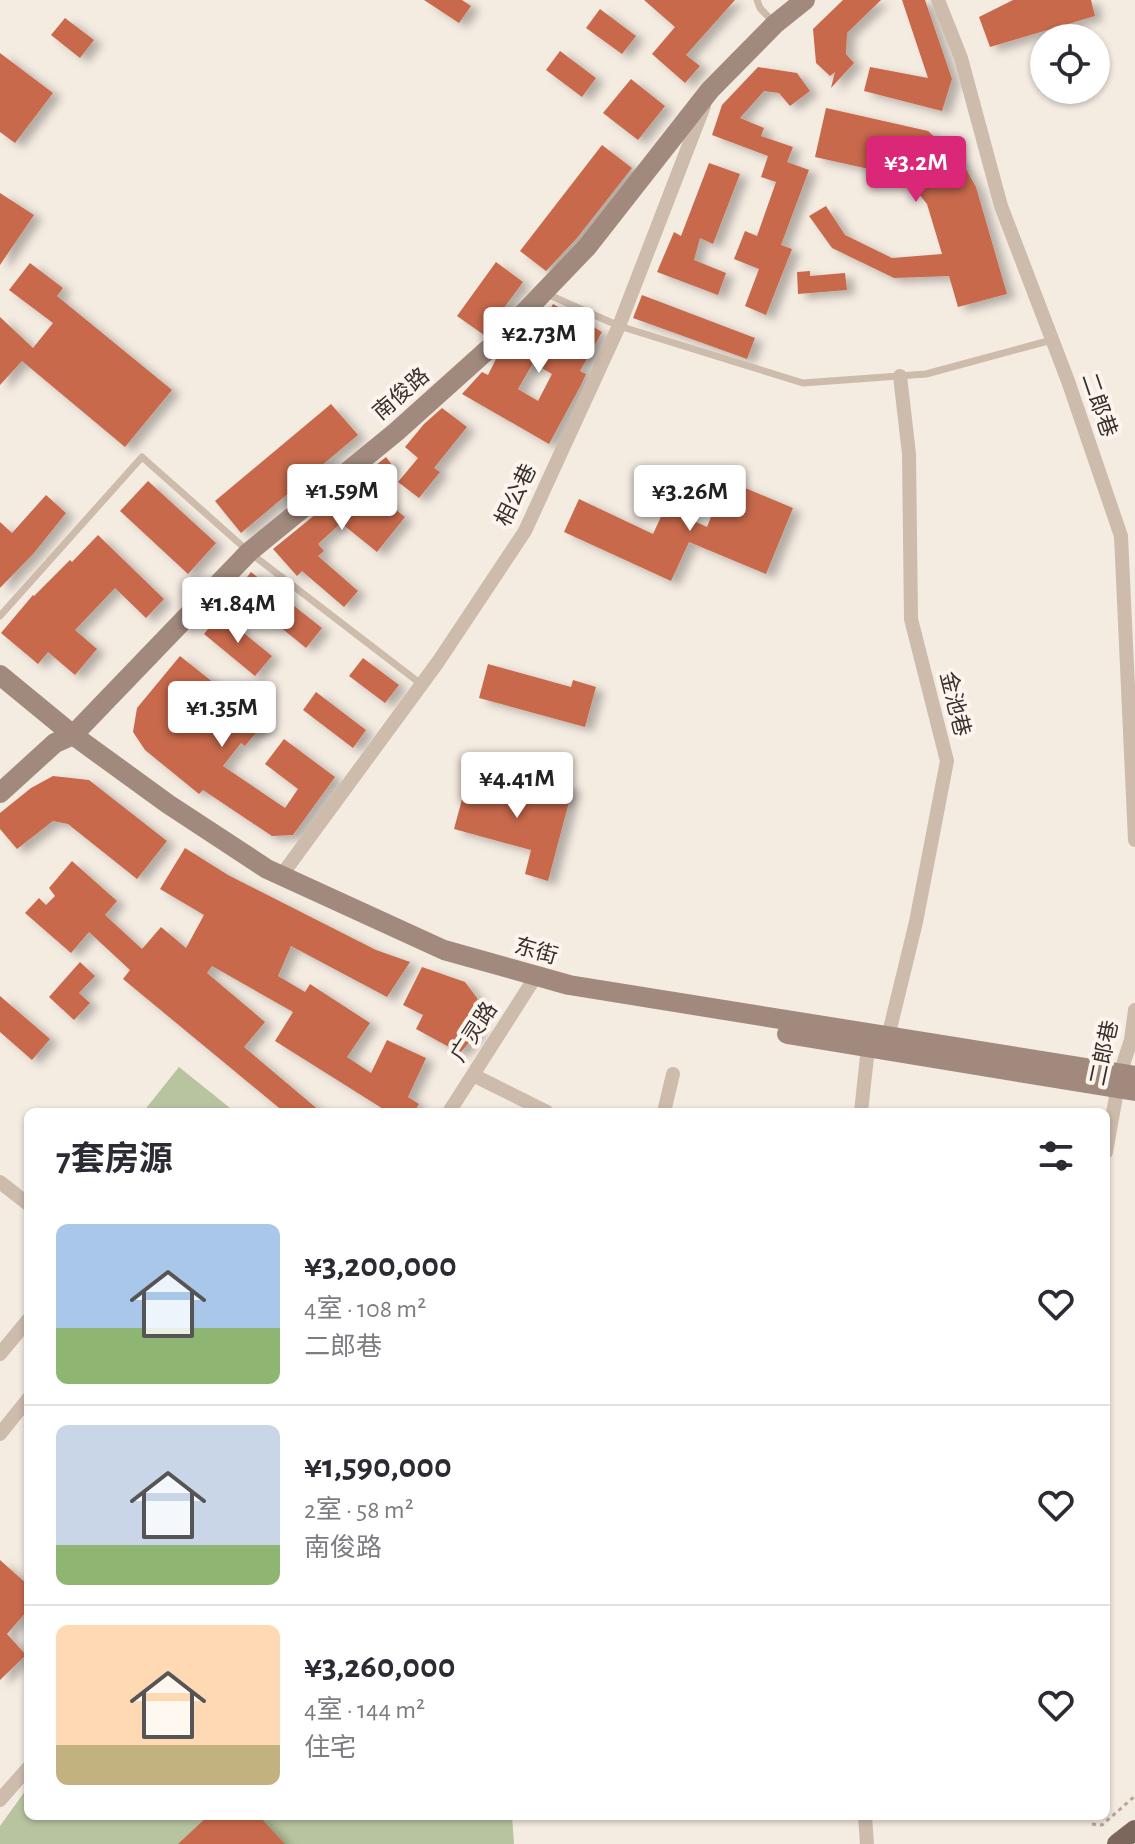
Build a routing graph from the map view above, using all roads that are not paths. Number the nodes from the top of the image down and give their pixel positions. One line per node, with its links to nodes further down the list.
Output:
1 (757, 0): 4 (lane)
2 (805, 0): 4 (main road, 南俊路)
3 (938, 0): 8 (street, 二郎巷)
4 (775, 24): 5 (main road, 南俊路)
5 (710, 90): 6 (main road, 南俊路); 7 (street, 相公巷)
6 (545, 293): 7 (lane); 10 (main road, 南俊路)
7 (619, 326): 9 (lane); 13 (street, 相公巷)
8 (1052, 340): 9 (lane); 16 (street, 二郎巷)
9 (900, 376): 20 (street, 金池巷)
10 (249, 552): 11 (lane); 13 (lane); 14 (main road, 南俊路)
11 (0, 616)
12 (0, 675): 14 (main road, 东街)
13 (421, 684): 17 (street, 相公巷)
14 (70, 736): 15 (main road, 南俊路); 17 (main road, 东街); 18 (main road, 东街)
15 (0, 793)
16 (1135, 840)
17 (281, 876): 18 (main road, 东街)
18 (533, 982): 20 (main road, 东街); 22 (street, 广灵路)
19 (1135, 1010): 23 (street, 二郎巷)
20 (875, 1040): 23 (main road, 东街); 27 (street, 金池巷)
21 (673, 1074): 26 (street)
22 (473, 1075): 24 (street, 广灵路); 25 (street)
23 (1127, 1083): 28 (street, 二郎巷)
24 (452, 1108)
25 (539, 1108)
26 (665, 1108)
27 (862, 1108)
28 (1110, 1139)
29 (0, 1182): 30 (street)
30 (24, 1201)
31 (24, 1325): 32 (street)
32 (0, 1354)
33 (24, 1404): 34 (street)
34 (0, 1434)
35 (24, 1773): 36 (street)
36 (0, 1800)
37 (865, 1820): 39 (street)
38 (1135, 1830): 40 (main road)
39 (867, 1844)
40 (1117, 1844)

